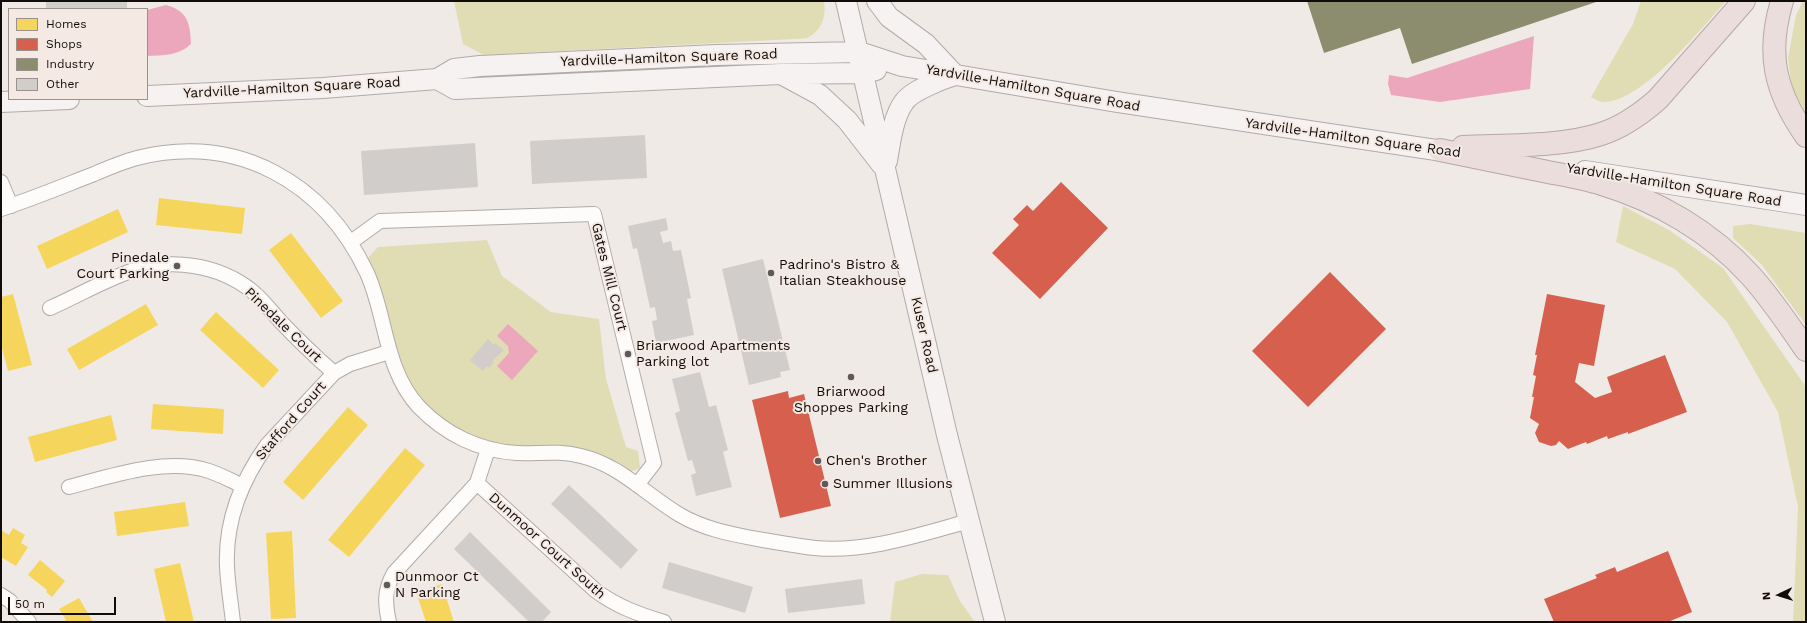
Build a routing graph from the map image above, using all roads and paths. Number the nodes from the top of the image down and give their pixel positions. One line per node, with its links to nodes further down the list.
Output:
1 (846, 1): 5 (street, Kuser Road)
2 (877, 1): 9 (street)
3 (1744, 1): 15 (highway)
4 (1782, 1): 14 (highway)
5 (859, 52): 6 (street, Yardville-Hamilton Square Road); 7 (street, Kuser Road); 10 (street, Yardville-Hamilton Square Road)
6 (902, 66): 7 (street, Yardville-Hamilton Square Road); 9 (street, Yardville-Hamilton Square Road)
7 (863, 73): 8 (street, Yardville-Hamilton Square Road); 16 (street, Kuser Road)
8 (781, 74): 10 (street, Yardville-Hamilton Square Road); 16 (street)
9 (955, 75): 15 (street, Yardville-Hamilton Square Road); 16 (street)
10 (437, 79): 11 (street, Yardville-Hamilton Square Road)
11 (148, 96)
12 (46, 100): 13 (street)
13 (1, 102)
14 (1806, 136)
15 (1435, 150): 18 (street, Yardville-Hamilton Square Road); 22 (highway)
16 (886, 169): 30 (street, Kuser Road)
17 (1, 182): 19 (street)
18 (1806, 205)
19 (6, 208): 20 (street)
20 (350, 242): 23 (street); 27 (street, Gates Mill Court)
21 (50, 308): 24 (street, Pinedale Court)
22 (1806, 350)
23 (389, 352): 24 (street, Stafford Court); 25 (street)
24 (334, 373): 28 (street, Stafford Court)
25 (488, 449): 26 (street); 27 (street)
26 (477, 483): 34 (street); 35 (street, Dunmoor Court South)
27 (638, 484): 30 (street)
28 (243, 486): 29 (street); 33 (street, Stafford Court)
29 (69, 487)
30 (969, 521): 36 (street, Kuser Road)
31 (1, 595): 32 (street)
32 (30, 622)
33 (233, 622)
34 (389, 622)
35 (664, 622)
36 (995, 622)

